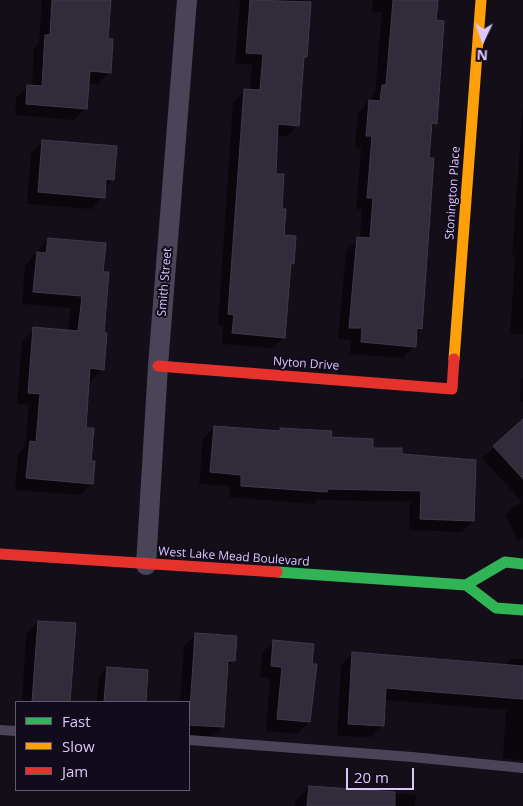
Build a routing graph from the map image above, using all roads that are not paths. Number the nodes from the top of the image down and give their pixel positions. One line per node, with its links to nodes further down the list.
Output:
1 (187, 0): 3 (street, Smith Street)
2 (482, 0): 4 (street, Stonington Place)
3 (158, 366): 4 (street, Nyton Drive); 7 (street, Smith Street)
4 (452, 388)
5 (0, 554): 7 (street, West Lake Mead Boulevard)
6 (523, 564): 8 (street)
7 (146, 565): 8 (street, West Lake Mead Boulevard)
8 (466, 586): 9 (street)
9 (523, 610)
10 (0, 730): 11 (lane)
11 (15, 731)
12 (190, 740): 13 (lane)
13 (523, 768)

